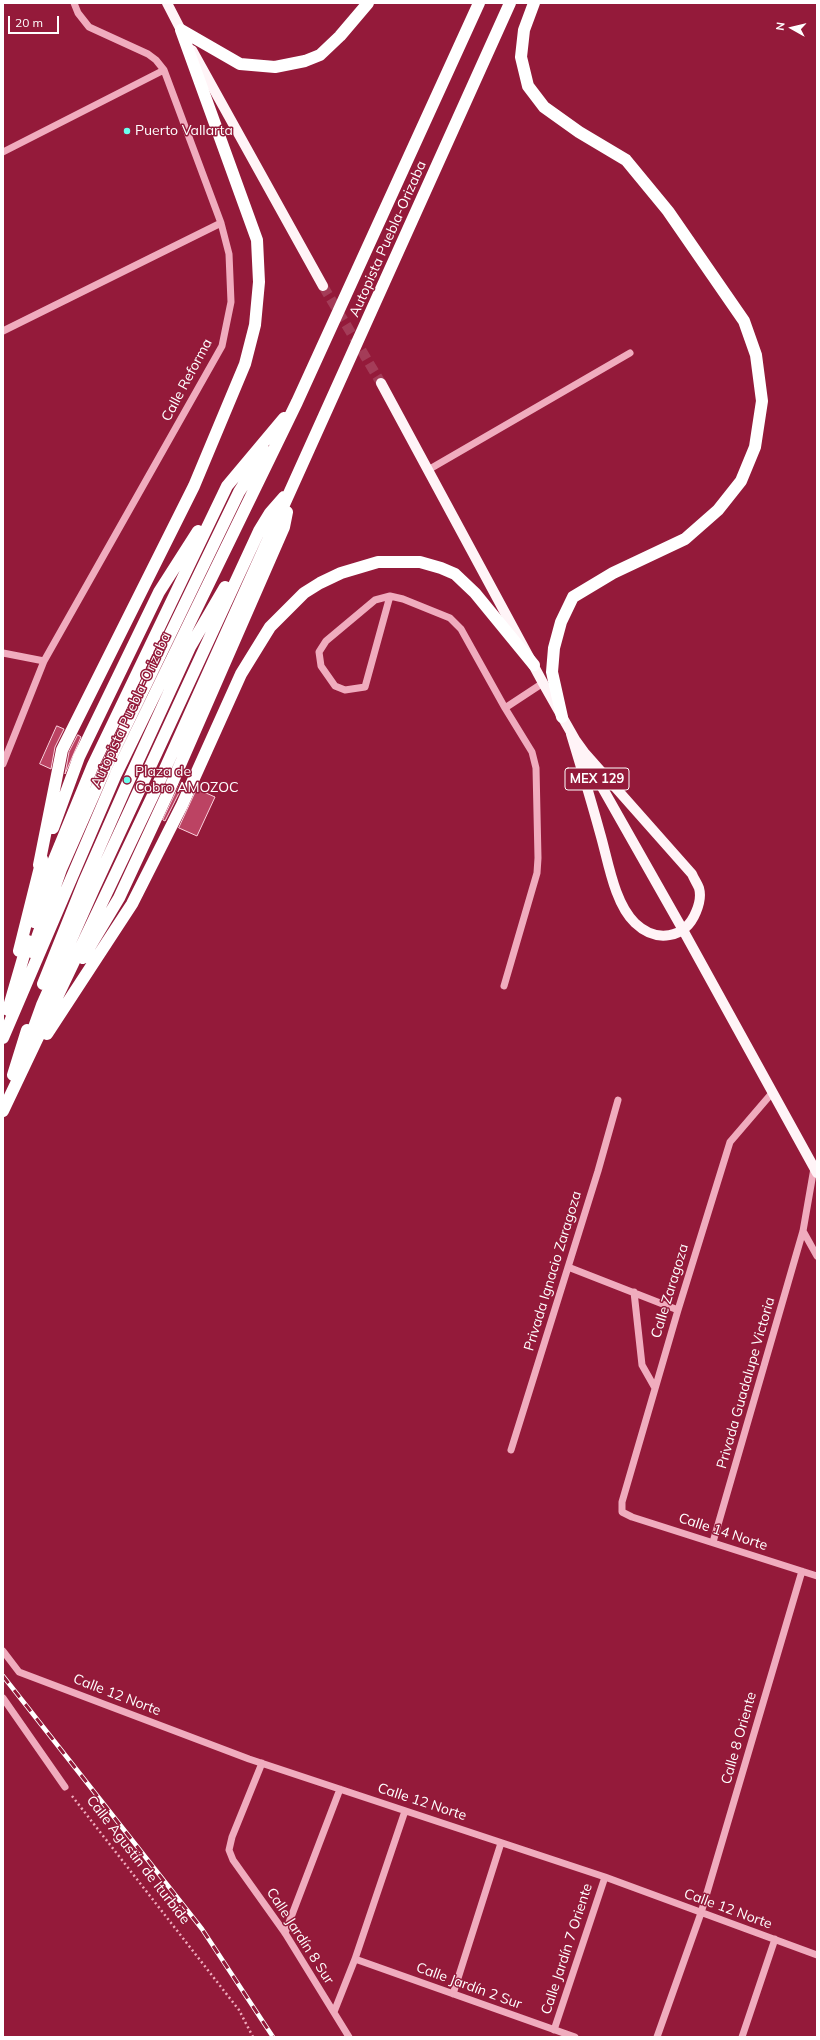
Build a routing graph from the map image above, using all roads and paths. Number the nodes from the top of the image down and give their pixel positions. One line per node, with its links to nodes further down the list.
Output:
1 (74, 3): 8 (street, Calle Reforma)
2 (368, 3): 7 (highway)
3 (479, 3): 15 (highway, Autopista Puebla-Orizaba)
4 (510, 3): 18 (highway, Autopista Puebla-Orizaba)
5 (534, 3): 25 (highway)
6 (167, 4): 7 (main road)
7 (181, 30): 11 (main road); 28 (highway)
8 (164, 70): 9 (street); 10 (street, Calle Reforma)
9 (3, 152)
10 (222, 223): 12 (street); 21 (street, Calle Reforma)
11 (323, 286)
12 (3, 331)
13 (630, 353): 16 (street)
14 (381, 383): 16 (main road, MEX 129)
15 (297, 402): 17 (highway, Autopista Puebla-Orizaba); 33 (highway, Autopista Puebla-Orizaba); 34 (highway, Autopista Puebla-Orizaba)
16 (428, 470): 22 (main road, MEX 129)
17 (226, 486): 28 (highway, Autopista Puebla-Orizaba); 32 (highway, Autopista Puebla-Orizaba)
18 (292, 487): 37 (highway, Autopista Puebla-Orizaba); 37 (highway, Autopista Puebla-Orizaba)
19 (390, 596): 19 (street); 24 (street)
20 (3, 653): 21 (street)
21 (44, 661): 27 (street, Calle Reforma)
22 (534, 665): 23 (main road, MEX 129); 37 (highway)
23 (543, 683): 24 (street); 25 (main road, MEX 129)
24 (505, 708): 30 (street)
25 (562, 717): 26 (main road, MEX 129)
26 (572, 734): 29 (main road, MEX 129); 29 (main road); 29 (main road)
27 (3, 764)
28 (39, 865): 31 (highway, Autopista Puebla-Orizaba)
29 (683, 930): 35 (main road, MEX 129)
30 (504, 986)
31 (3, 1016)
32 (3, 1026)
33 (3, 1032)
34 (3, 1038)
35 (772, 1093): 38 (main road, MEX 129); 43 (street, Calle Zaragoza)
36 (618, 1100): 41 (street, Privada Ignacio Zaragoza)
37 (3, 1110)
38 (815, 1171): 39 (street, Privada Guadalupe Victoria)
39 (803, 1231): 40 (street); 47 (street, Privada Guadalupe Victoria)
40 (817, 1256)
41 (568, 1267): 42 (street); 45 (street, Privada Ignacio Zaragoza)
42 (634, 1292): 43 (street); 44 (street)
43 (678, 1310): 44 (street, Calle Zaragoza)
44 (655, 1388): 46 (street, Calle Zaragoza)
45 (511, 1450)
46 (622, 1512): 47 (street, Calle 14 Norte)
47 (713, 1542): 48 (street, Calle 14 Norte)
48 (802, 1571): 49 (street, Calle 14 Norte); 58 (street, Calle 8 Oriente)
49 (817, 1576)
50 (3, 1651): 52 (street, Calle 12 Norte)
51 (3, 1698): 53 (street)
52 (262, 1763): 54 (street, Calle 12 Norte); 59 (street, Calle Jardín 8 Sur)
53 (65, 1787): 66 (path, Calle Agustín de Iturbide)
54 (340, 1789): 55 (street, Calle 12 Norte); 59 (street)
55 (405, 1811): 56 (street, Calle 12 Norte); 62 (street)
56 (501, 1842): 57 (street, Calle 12 Norte); 63 (street)
57 (605, 1877): 58 (street, Calle 12 Norte); 65 (street, Calle Jardín 7 Oriente)
58 (701, 1913): 60 (street, Calle 12 Norte); 69 (street, Calle 8 Oriente)
59 (285, 1933): 64 (street, Calle Jardín 8 Sur)
60 (774, 1940): 61 (street, Calle 12 Norte); 70 (street)
61 (817, 1955)
62 (355, 1959): 63 (street, Calle Jardín 2 Sur); 64 (street)
63 (453, 1994): 65 (street, Calle Jardín 2 Sur)
64 (334, 2012): 67 (street, Calle Jardín 8 Sur)
65 (554, 2030): 68 (street, Calle Jardín 2 Sur)
66 (253, 2037)
67 (349, 2037)
68 (575, 2037)
69 (657, 2037)
70 (742, 2037)

